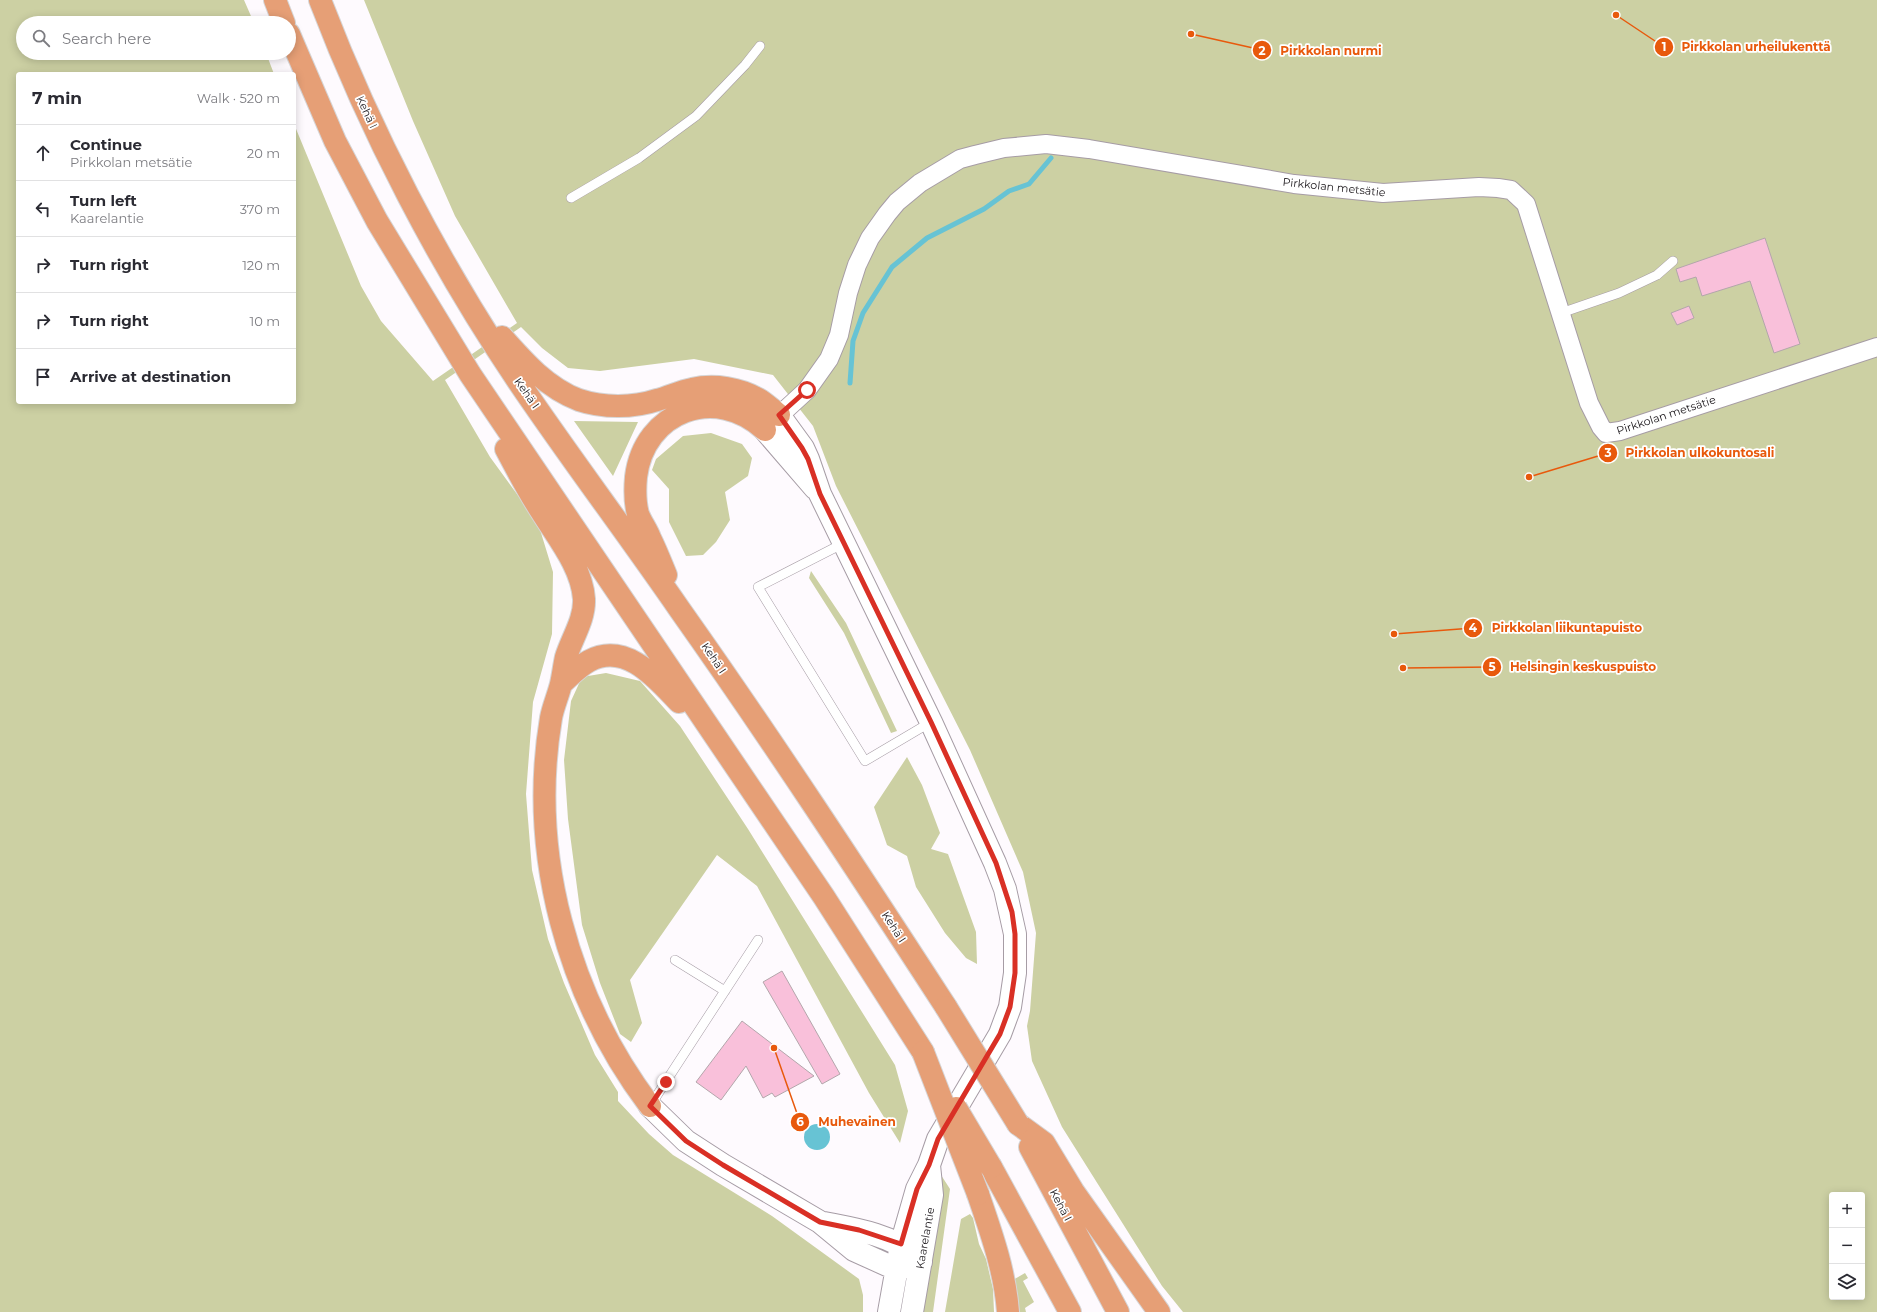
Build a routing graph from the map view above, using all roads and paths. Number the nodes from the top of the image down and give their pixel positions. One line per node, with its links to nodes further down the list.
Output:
1 (275, 0): 3 (highway)
2 (320, 0): 8 (highway, Kehä I)
3 (281, 16)
4 (760, 46): 6 (lane)
5 (296, 50): 11 (highway)
6 (571, 198)
7 (1673, 261): 9 (lane)
8 (465, 297): 12 (highway); 14 (highway, Kehä I)
9 (1562, 312): 10 (street, Pirkkolan metsätie); 12 (street, Pirkkolan metsätie)
10 (1877, 347)
11 (470, 374): 15 (highway); 17 (highway)
12 (772, 423): 13 (main road, Kaarelantie); 14 (highway)
13 (845, 542): 16 (main road, Kaarelantie); 16 (lane)
14 (680, 609): 23 (highway, Kehä I, bridge)
15 (561, 684): 17 (highway); 22 (highway)
16 (931, 722): 24 (main road, Kaarelantie)
17 (721, 744): 21 (highway)
18 (758, 940): 20 (lane)
19 (675, 960): 20 (lane)
20 (725, 991): 22 (lane)
21 (923, 1052): 31 (highway, bridge); 32 (highway, bridge)
22 (650, 1106): 25 (main road)
23 (1018, 1124): 33 (highway, Kehä I); 34 (highway)
24 (929, 1165): 26 (main road, Kaarelantie); 27 (main road, Kaarelantie)
25 (820, 1222): 26 (main road); 28 (main road)
26 (901, 1244): 27 (main road); 28 (main road, Kaarelantie)
27 (921, 1262): 28 (main road); 30 (main road, Kaarelantie)
28 (896, 1269): 29 (main road, Kaarelantie)
29 (889, 1312)
30 (912, 1312)
31 (1008, 1312)
32 (1070, 1312)
33 (1118, 1312)
34 (1159, 1312)

